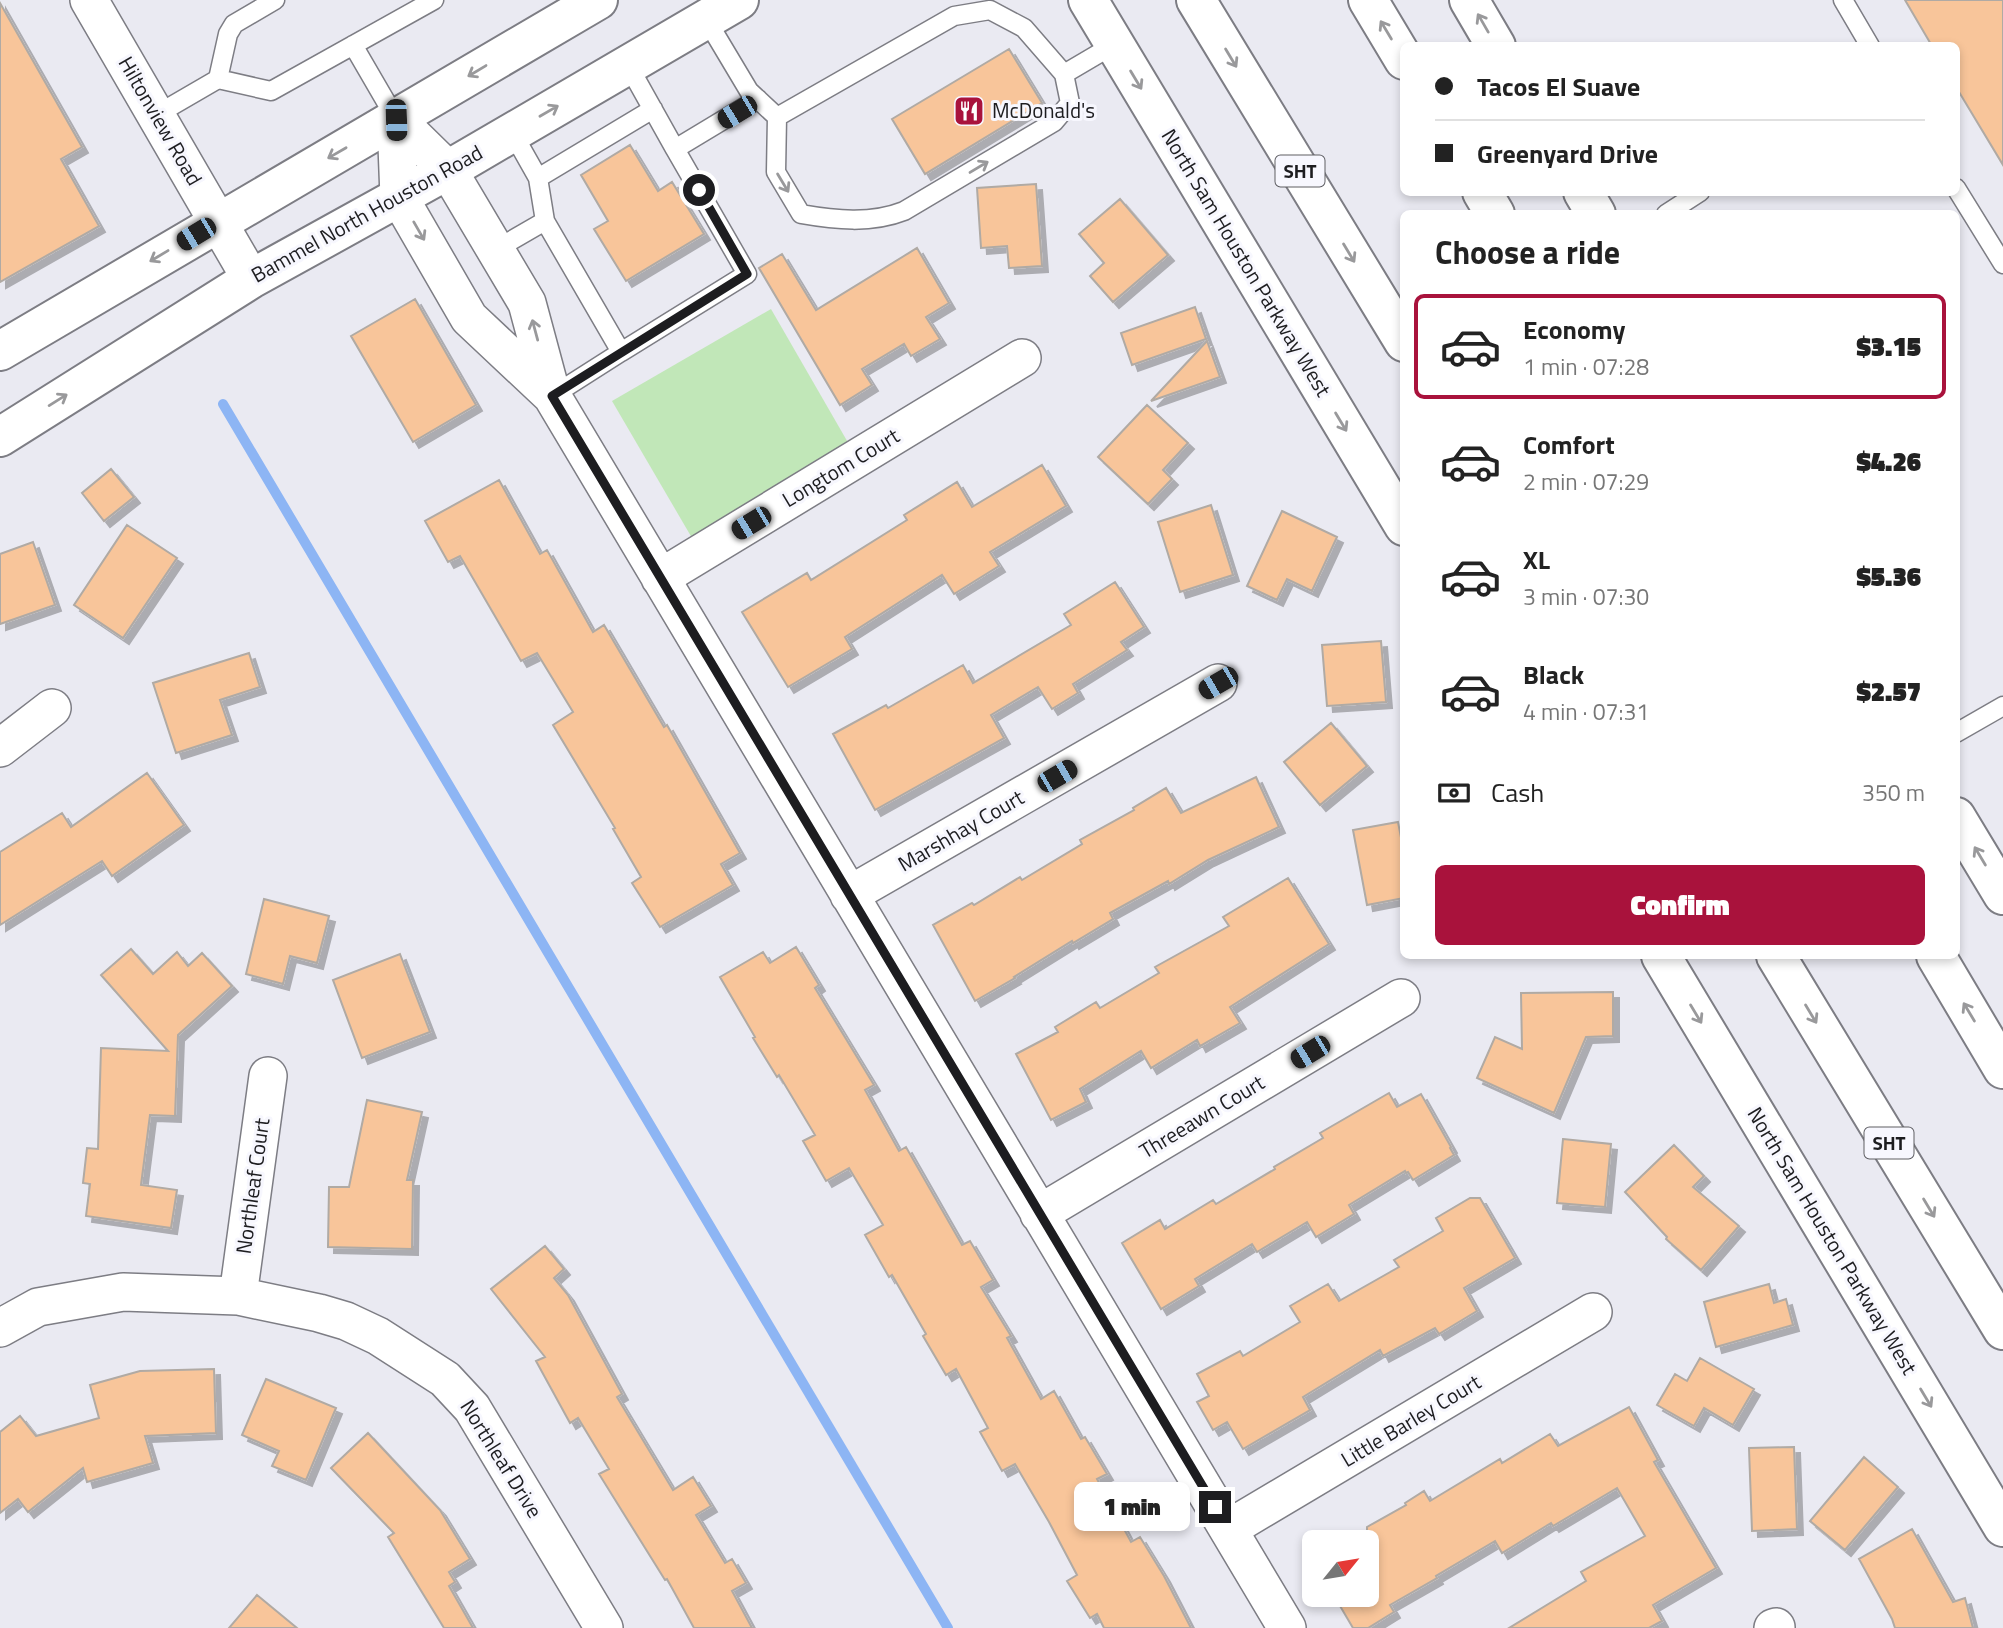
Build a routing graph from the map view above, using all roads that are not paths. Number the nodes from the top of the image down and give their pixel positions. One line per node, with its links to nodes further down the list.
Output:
1 (89, 0): 22 (street, Hiltonview Road)
2 (275, 0): 19 (lane)
3 (434, 0): 15 (lane)
4 (739, 0): 11 (main road, Bammel North Houston Road)
5 (1088, 0): 14 (main road, North Sam Houston Parkway West)
6 (1196, 0): 38 (main road, SHT, one-way to 38)
7 (1368, 0): 16 (main road, one-way to 7)
8 (1469, 0): 12 (main road, one-way to 8)
9 (1843, 0): 13 (lane)
10 (579, 5): 24 (main road, one-way to 24)
11 (706, 19): 17 (main road, Bammel North Houston Road); 20 (lane)
12 (1494, 42)
13 (1868, 42)
14 (1115, 44): 18 (lane); 44 (main road, North Sam Houston Parkway West, one-way to 44)
15 (353, 45): 19 (lane); 24 (lane)
16 (1400, 53)
17 (628, 65): 21 (lane); 25 (main road, Bammel North Houston Road, one-way to 17)
18 (1064, 74): 23 (lane); 23 (lane, one-way to 18)
19 (218, 79): 22 (lane)
20 (758, 99): 23 (lane); 26 (lane)
21 (653, 109): 26 (lane); 28 (lane)
22 (156, 115): 33 (street, Hiltonview Road)
23 (777, 117)
24 (396, 120): 27 (street); 31 (street); 33 (main road, one-way to 33)
25 (512, 132): 27 (main road, Bammel North Houston Road); 28 (lane)
26 (675, 149): 40 (lane)
27 (448, 170): 31 (main road, Bammel North Houston Road); 35 (street)
28 (538, 178): 34 (lane)
29 (1960, 194): 36 (lane)
30 (1694, 196): 32 (lane)
31 (399, 197): 37 (main road, Bammel North Houston Road); 42 (street, one-way to 42)
32 (1672, 210)
33 (218, 221): 37 (street, Hiltonview Road); 39 (main road, one-way to 39)
34 (545, 221): 35 (lane); 40 (lane)
35 (495, 250): 42 (street, one-way to 35)
36 (2002, 260)
37 (251, 279): 43 (main road, Bammel North Houston Road, one-way to 37)
38 (1400, 335)
39 (0, 351)
40 (621, 352): 42 (lane)
41 (1022, 358): 45 (street, Longtom Court)
42 (552, 396): 45 (street)
43 (0, 437)
44 (1400, 519)
45 (660, 578): 52 (street)
46 (1218, 683): 52 (street, Marshhay Court)
47 (2003, 706): 49 (lane)
48 (52, 709): 50 (street)
49 (1960, 731)
50 (0, 748)
51 (1960, 824): 53 (main road, one-way to 51)
52 (849, 895): 60 (street)
53 (2003, 895)
54 (1663, 959): 65 (main road, North Sam Houston Parkway West, one-way to 65)
55 (1778, 959): 64 (main road, SHT, one-way to 64)
56 (1938, 959): 58 (main road, one-way to 56)
57 (1401, 998): 60 (street, Threeawn Court)
58 (2003, 1069)
59 (268, 1076): 61 (street, Northleaf Court)
60 (1039, 1214): 66 (street)
61 (238, 1296): 63 (street, Northleaf Drive); 67 (street, Northleaf Drive)
62 (1593, 1312): 66 (street, Little Barley Court)
63 (0, 1328)
64 (2003, 1330)
65 (2003, 1527)
66 (1228, 1529): 68 (street)
67 (604, 1628)
68 (1287, 1628)

